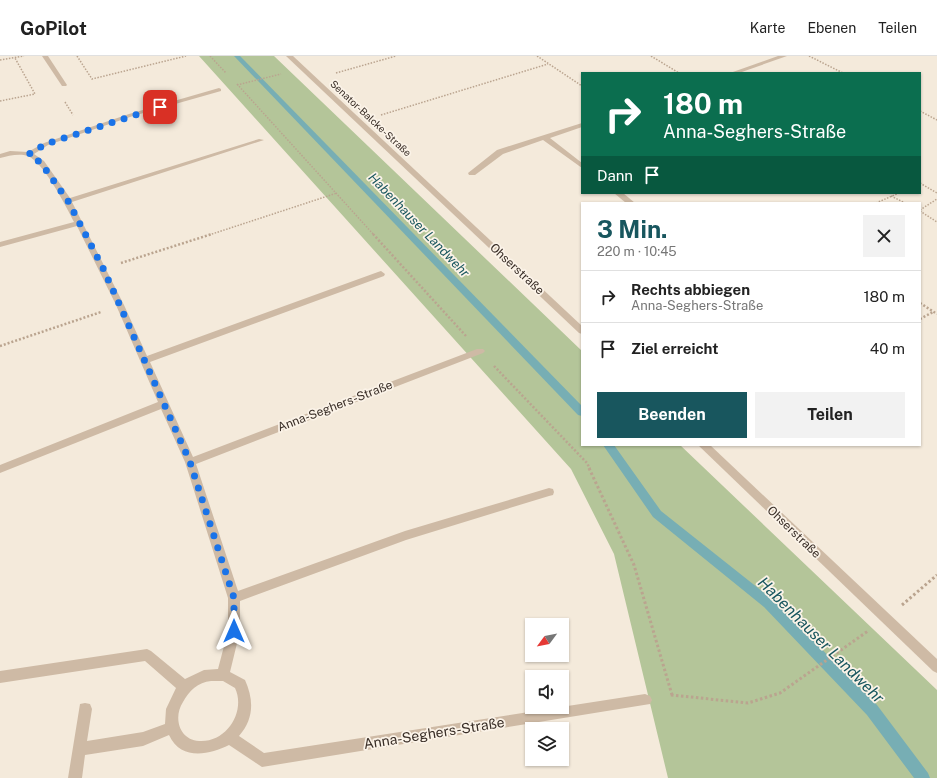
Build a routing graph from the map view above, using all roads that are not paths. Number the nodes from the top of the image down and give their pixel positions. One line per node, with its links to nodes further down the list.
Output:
1 (45, 56): 5 (street)
2 (289, 56): 17 (street, Senator-Balcke-Straße)
3 (784, 56): 4 (street)
4 (736, 72)
5 (64, 85)
6 (219, 90): 10 (street)
7 (581, 125): 8 (street)
8 (544, 138): 12 (street); 13 (street)
9 (261, 140): 15 (street)
10 (29, 154): 11 (street); 15 (street)
11 (0, 156)
12 (581, 165)
13 (472, 173)
14 (619, 194): 16 (street)
15 (68, 201): 18 (street)
16 (630, 202)
17 (451, 207): 21 (street, Ohserstraße)
18 (79, 223): 19 (street); 23 (street)
19 (0, 245)
20 (381, 274): 23 (street)
21 (581, 330)
22 (480, 351): 26 (street, Anna-Seghers-Straße)
23 (145, 360): 24 (street)
24 (164, 404): 26 (street); 27 (street)
25 (703, 446): 30 (street, Ohserstraße)
26 (190, 462): 29 (street)
27 (0, 469)
28 (549, 492): 29 (street)
29 (234, 598): 31 (street)
30 (937, 667)
31 (223, 675): 33 (street); 37 (street)
32 (0, 677): 33 (street)
33 (185, 687): 36 (street)
34 (645, 700): 37 (street, Anna-Seghers-Straße)
35 (85, 709): 38 (street)
36 (171, 728): 37 (street); 38 (street)
37 (230, 738)
38 (79, 749): 39 (street)
39 (75, 778)

